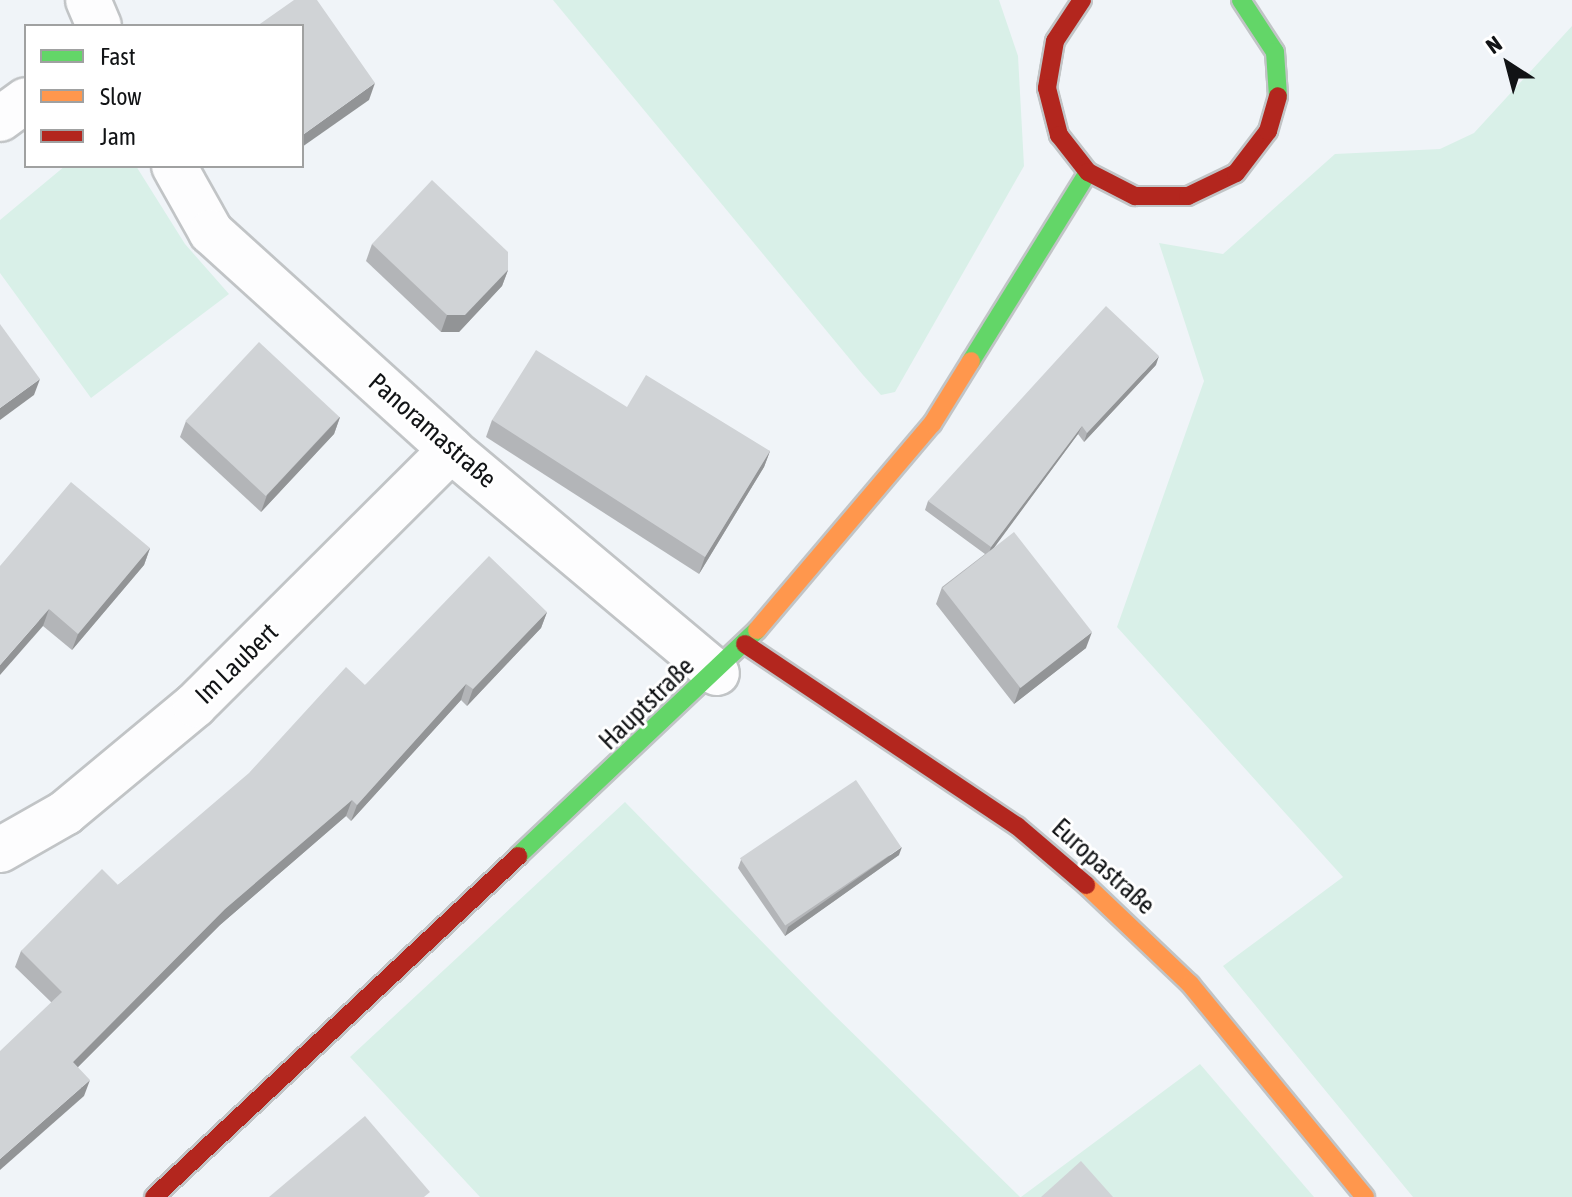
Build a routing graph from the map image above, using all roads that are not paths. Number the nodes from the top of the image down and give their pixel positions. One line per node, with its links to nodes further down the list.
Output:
1 (88, 0): 4 (street)
2 (1081, 0): 8 (street)
3 (1241, 0): 8 (street)
4 (98, 24)
5 (24, 101): 6 (street)
6 (0, 119)
7 (175, 168): 9 (street, Panoramastraße)
8 (1088, 172): 10 (street, Hauptstraße)
9 (451, 450): 10 (street, Panoramastraße); 11 (street, Im Laubert)
10 (731, 658): 12 (street, Hauptstraße); 13 (street, Europastraße)
11 (0, 850)
12 (154, 1197)
13 (1365, 1197)

